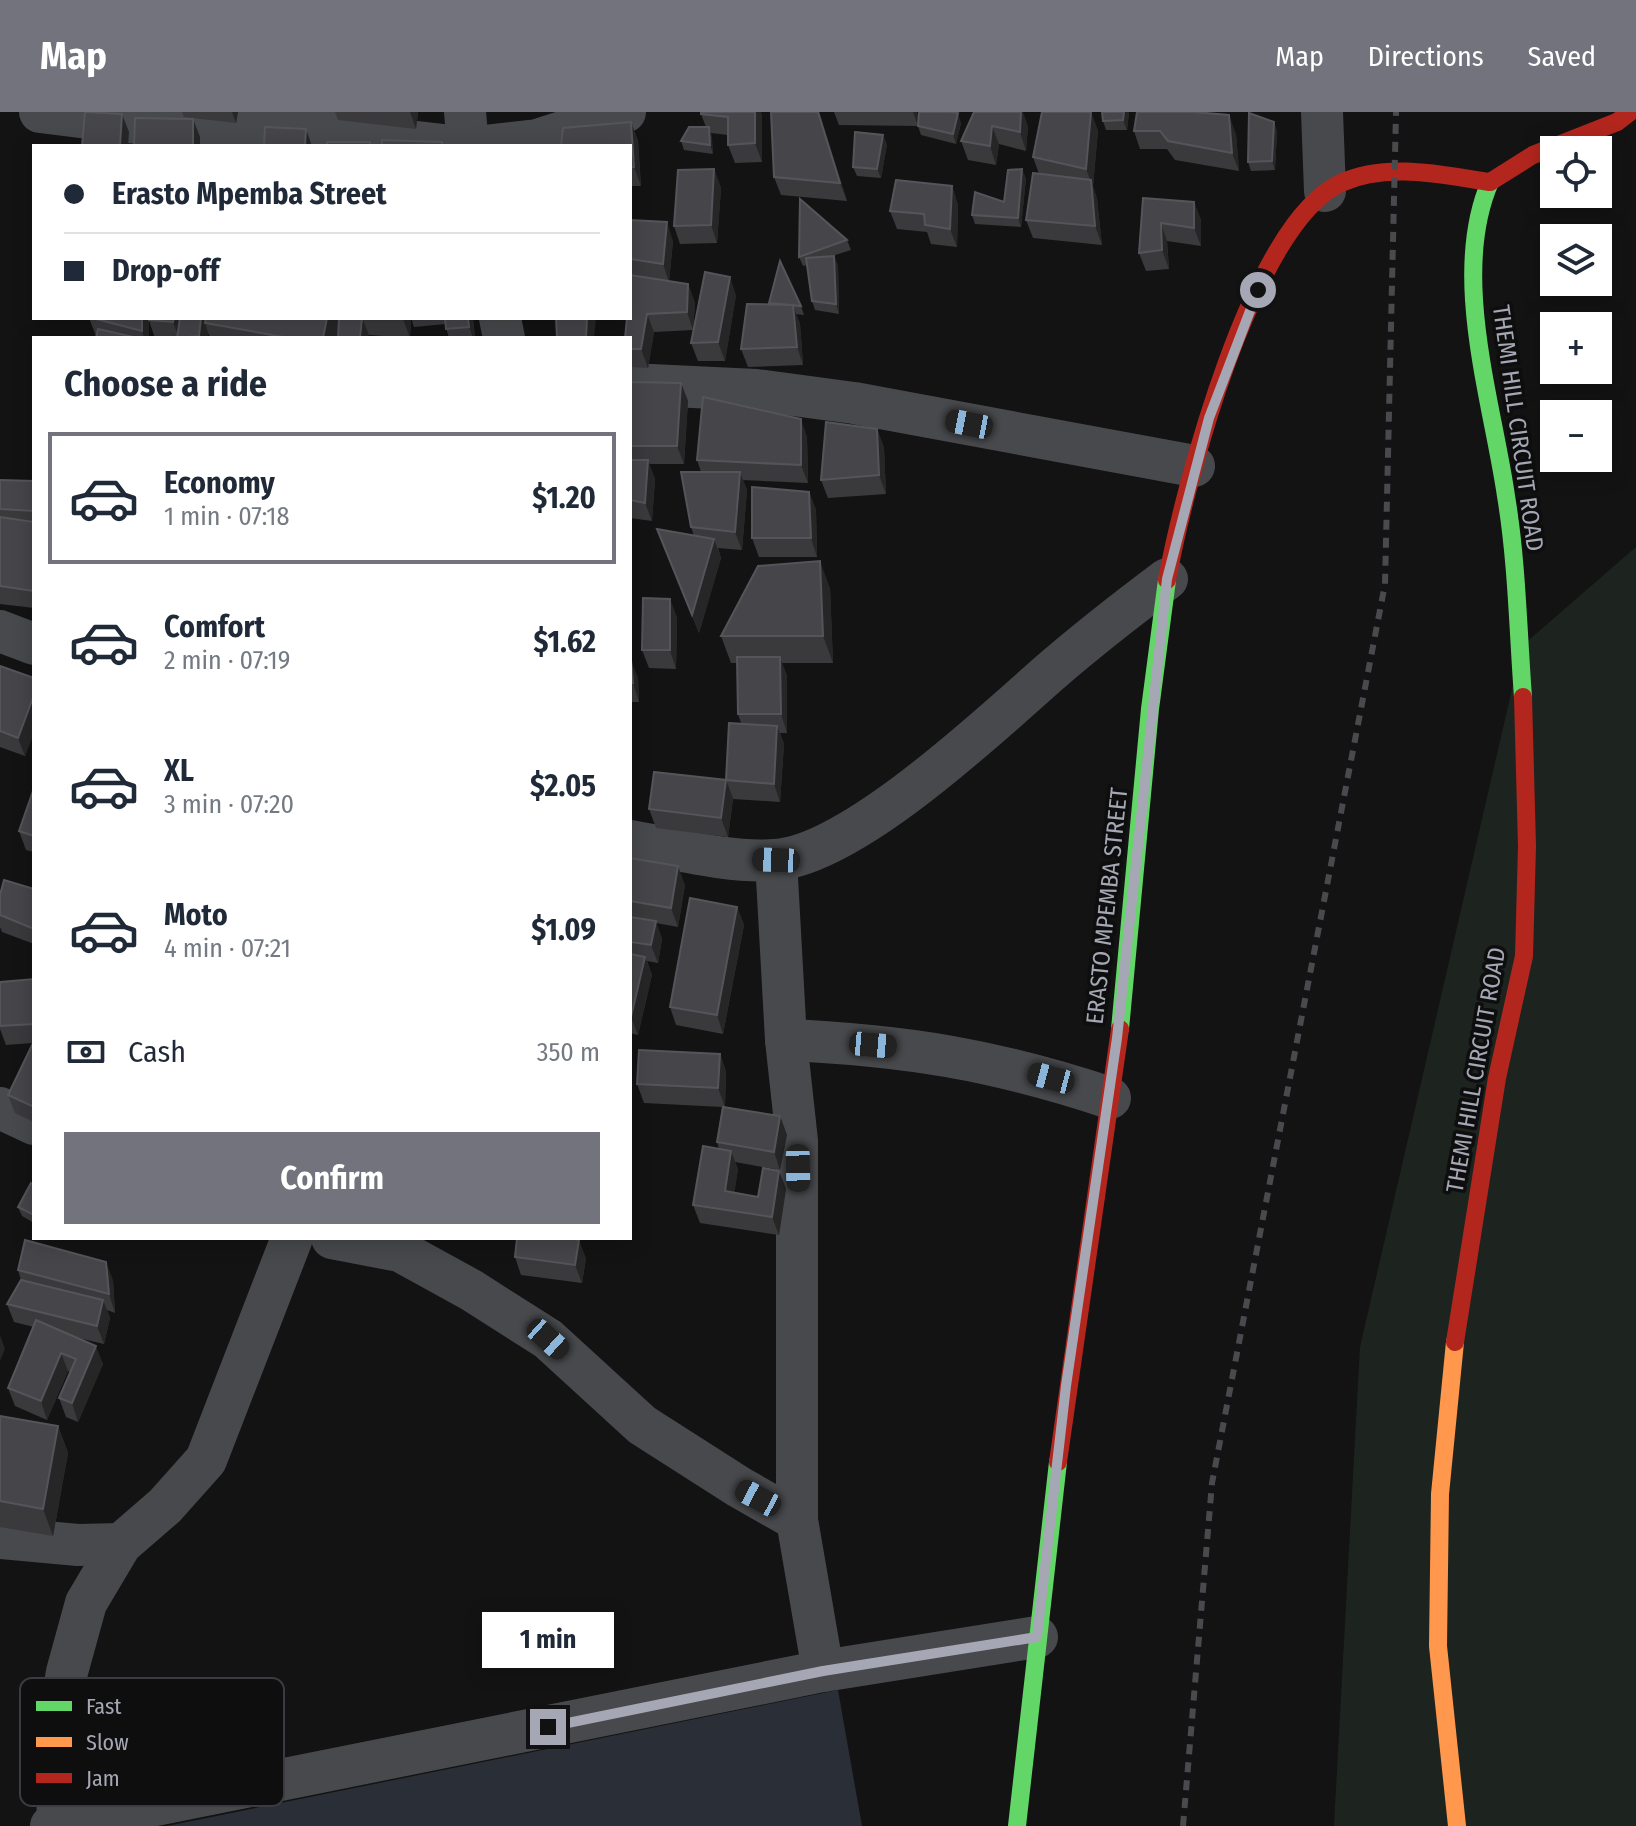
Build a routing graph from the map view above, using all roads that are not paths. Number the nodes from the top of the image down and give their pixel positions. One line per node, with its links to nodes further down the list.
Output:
1 (40, 112): 6 (street)
2 (465, 112): 7 (street)
3 (625, 112): 8 (street)
4 (1322, 112): 10 (street)
5 (1630, 112): 9 (street)
6 (434, 144)
7 (468, 144)
8 (502, 144)
9 (1490, 182): 10 (street, ERASTO MPEMBA STREET); 34 (street, THEMI HILL CIRCUIT ROAD)
10 (1325, 191): 12 (street, ERASTO MPEMBA STREET)
11 (632, 384): 12 (street)
12 (1194, 466): 13 (street, ERASTO MPEMBA STREET)
13 (1167, 579): 17 (street); 19 (street, ERASTO MPEMBA STREET)
14 (0, 631): 15 (street)
15 (32, 643)
16 (632, 841): 17 (street)
17 (776, 860): 18 (street)
18 (786, 1040): 19 (street); 24 (street)
19 (1110, 1098): 27 (street, ERASTO MPEMBA STREET)
20 (0, 1108): 21 (street)
21 (32, 1123)
22 (342, 1240): 24 (street)
23 (281, 1242): 26 (street)
24 (797, 1520): 28 (street)
25 (0, 1538): 26 (street)
26 (121, 1544): 29 (street)
27 (1037, 1637): 28 (street); 33 (street, ERASTO MPEMBA STREET)
28 (823, 1671): 30 (street)
29 (66, 1678)
30 (284, 1779)
31 (150, 1806): 32 (street)
32 (55, 1825)
33 (1017, 1826)
34 (1457, 1826)

